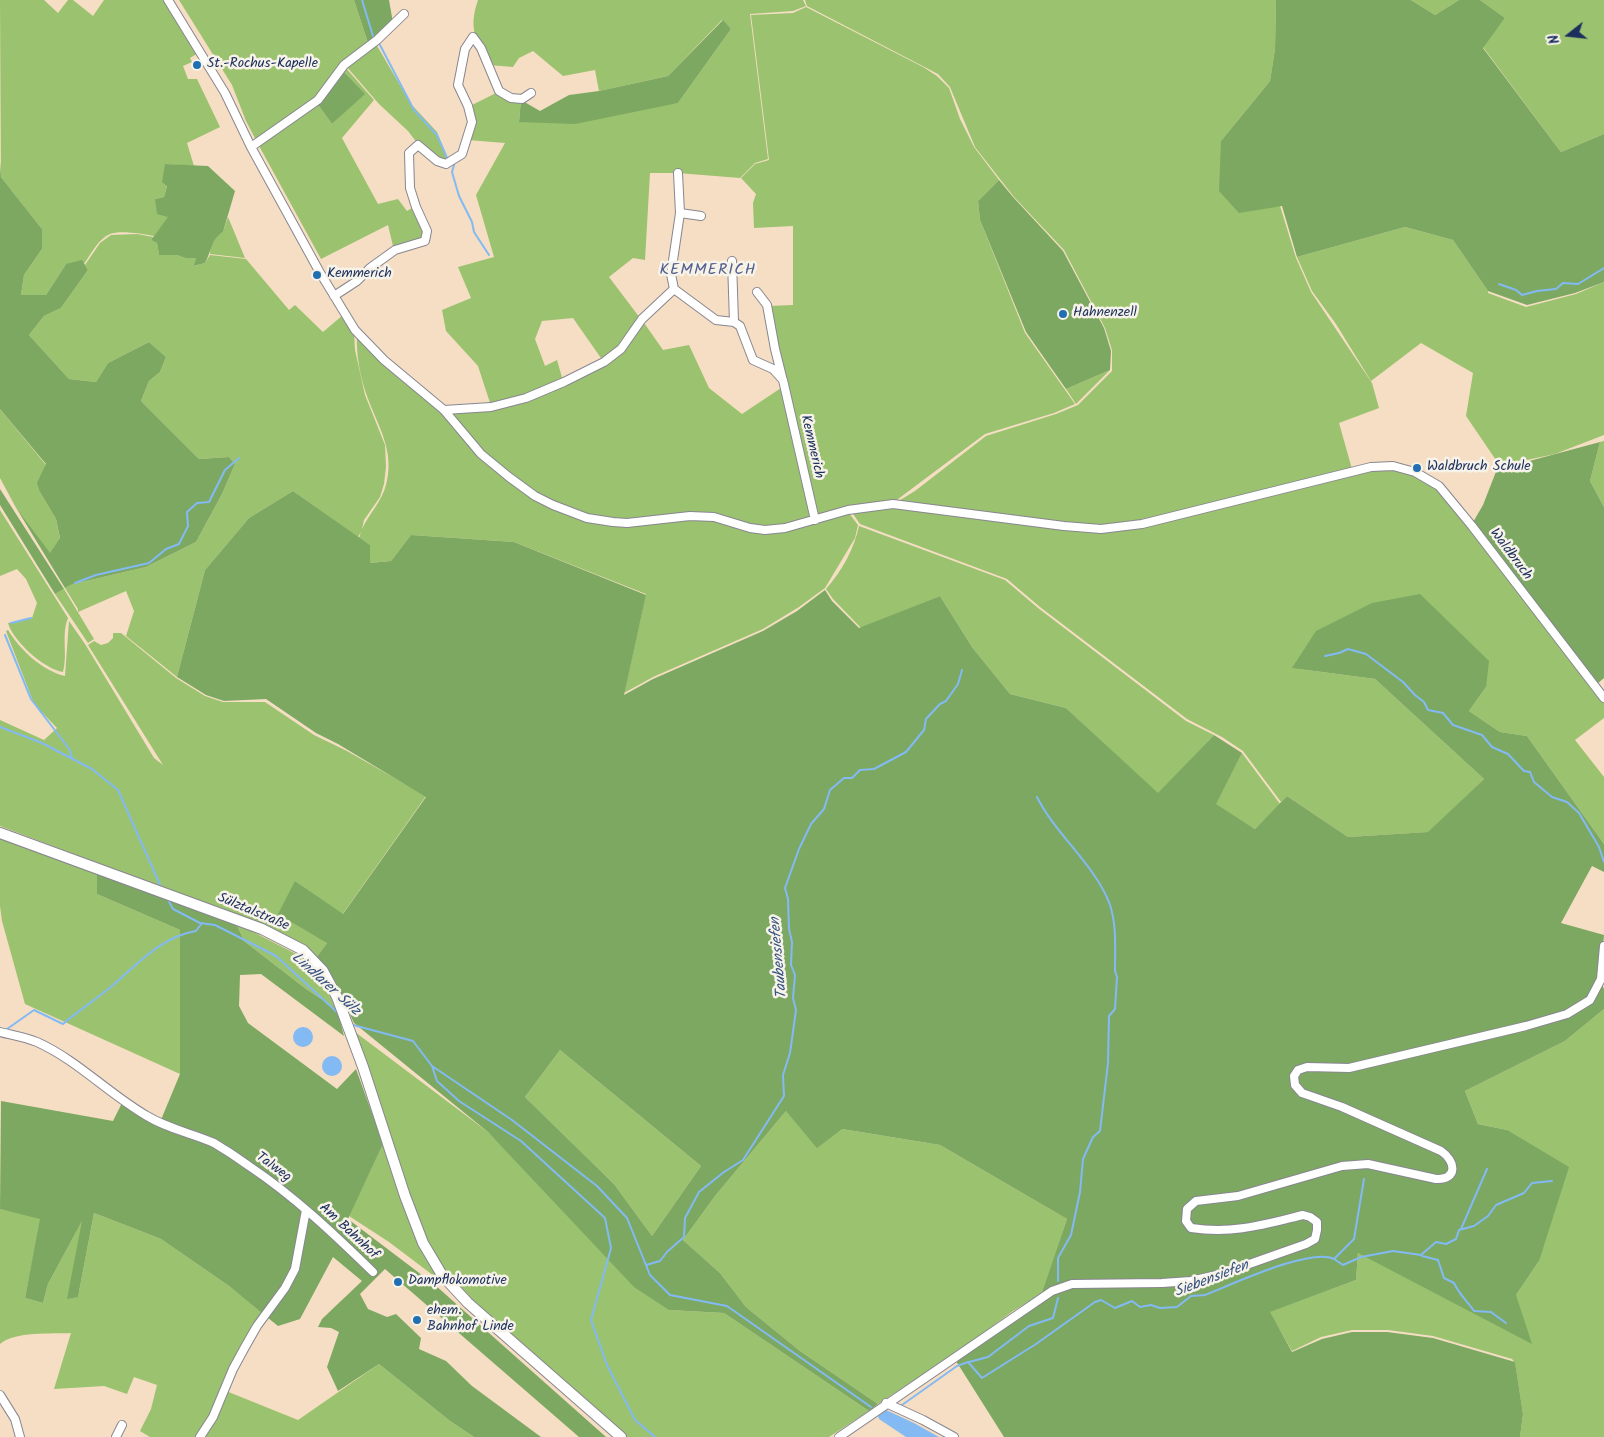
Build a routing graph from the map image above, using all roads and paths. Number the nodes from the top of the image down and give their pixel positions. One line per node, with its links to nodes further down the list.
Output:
1 (168, 0): 4 (street)
2 (404, 14): 4 (street)
3 (531, 93): 11 (street)
4 (251, 147): 11 (street)
5 (678, 173): 6 (street)
6 (680, 213): 7 (street); 9 (street)
7 (701, 216)
8 (732, 261): 12 (street)
9 (674, 289): 12 (street); 14 (street)
10 (757, 292): 13 (street, Kemmerich)
11 (334, 296): 14 (street)
12 (734, 322): 13 (street)
13 (783, 380): 15 (street, Kemmerich)
14 (444, 410): 15 (street, Waldbruch)
15 (815, 520): 16 (street, Waldbruch)
16 (1604, 698)
17 (0, 833): 28 (main road, Sülztalstraße)
18 (1604, 946): 23 (street)
19 (0, 1032): 20 (street, Talweg)
20 (306, 1210): 21 (street, Am Bahnhof); 27 (street)
21 (373, 1272)
22 (1, 1398): 25 (street)
23 (886, 1403): 29 (street); 30 (street)
24 (122, 1425): 26 (street)
25 (20, 1437)
26 (116, 1437)
27 (200, 1437)
28 (621, 1437)
29 (839, 1437)
30 (954, 1437)

